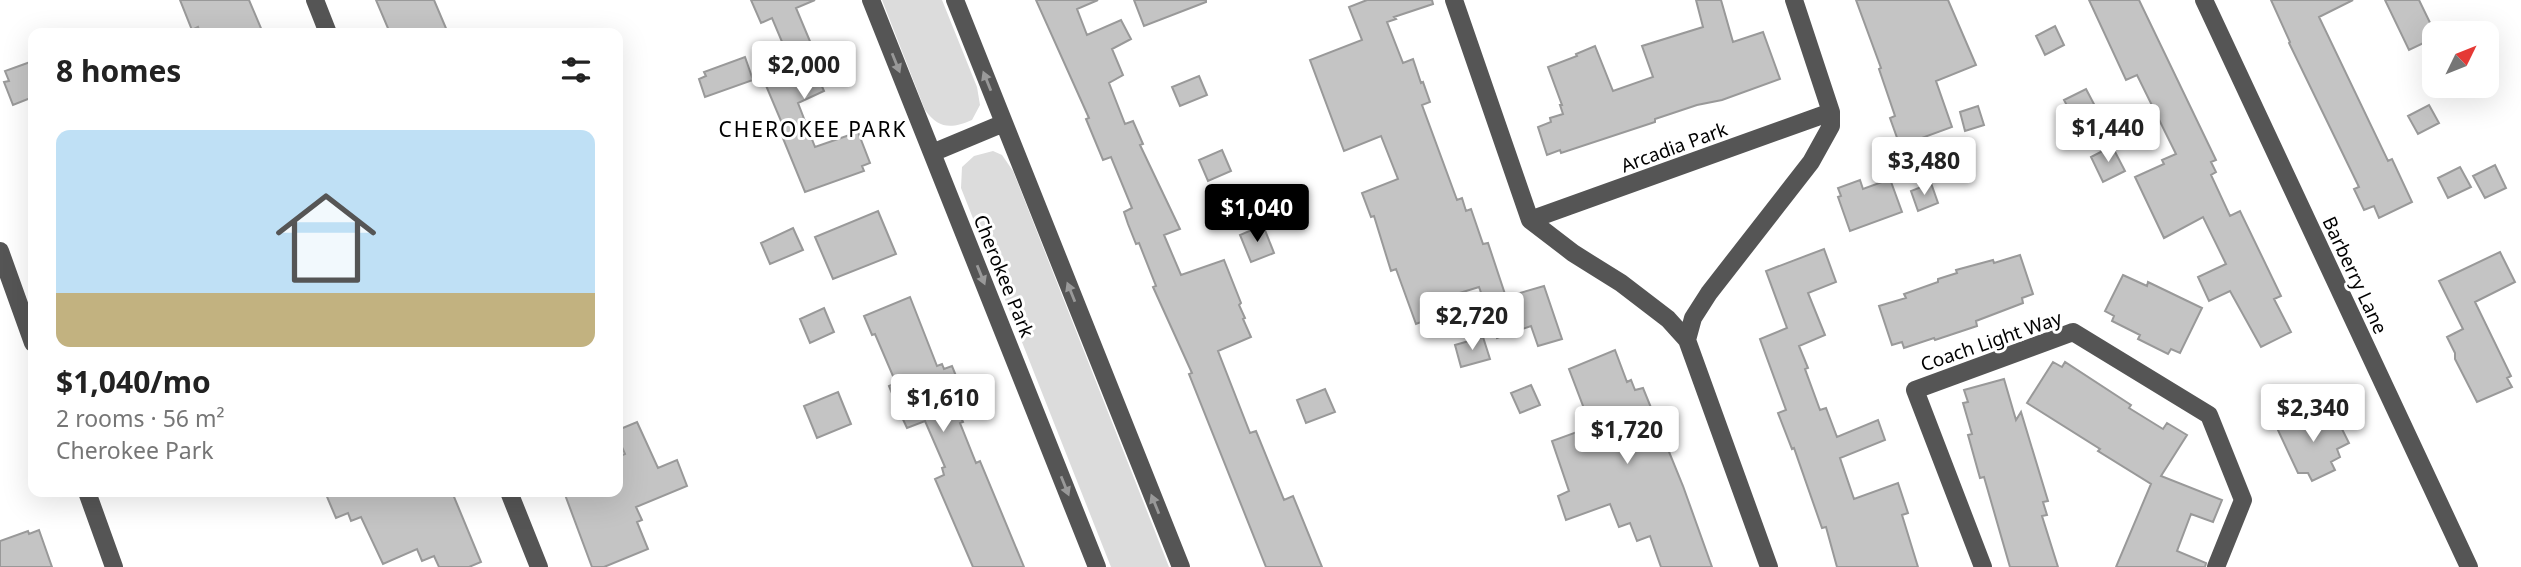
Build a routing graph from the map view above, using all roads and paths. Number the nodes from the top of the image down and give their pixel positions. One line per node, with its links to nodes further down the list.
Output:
1 (315, 0): 7 (street)
2 (871, 0): 10 (street, Cherokee Park, one-way to 10)
3 (955, 0): 9 (street, one-way to 3)
4 (1454, 0): 11 (street)
5 (1794, 0): 8 (street)
6 (2204, 0): 24 (street, Barberry Lane)
7 (326, 28)
8 (1831, 113): 11 (street, Arcadia Park); 14 (street)
9 (1004, 123): 10 (street); 20 (street, one-way to 9)
10 (932, 153): 19 (street, Cherokee Park, one-way to 19)
11 (1530, 220): 14 (street)
12 (0, 251): 13 (street)
13 (28, 329)
14 (1687, 340): 21 (street)
15 (89, 497): 17 (street)
16 (511, 497): 18 (street)
17 (114, 567)
18 (539, 567)
19 (1097, 567)
20 (1181, 567)
21 (1769, 567)
22 (1983, 567): 23 (street, Coach Light Way)
23 (2216, 567)
24 (2469, 567)

